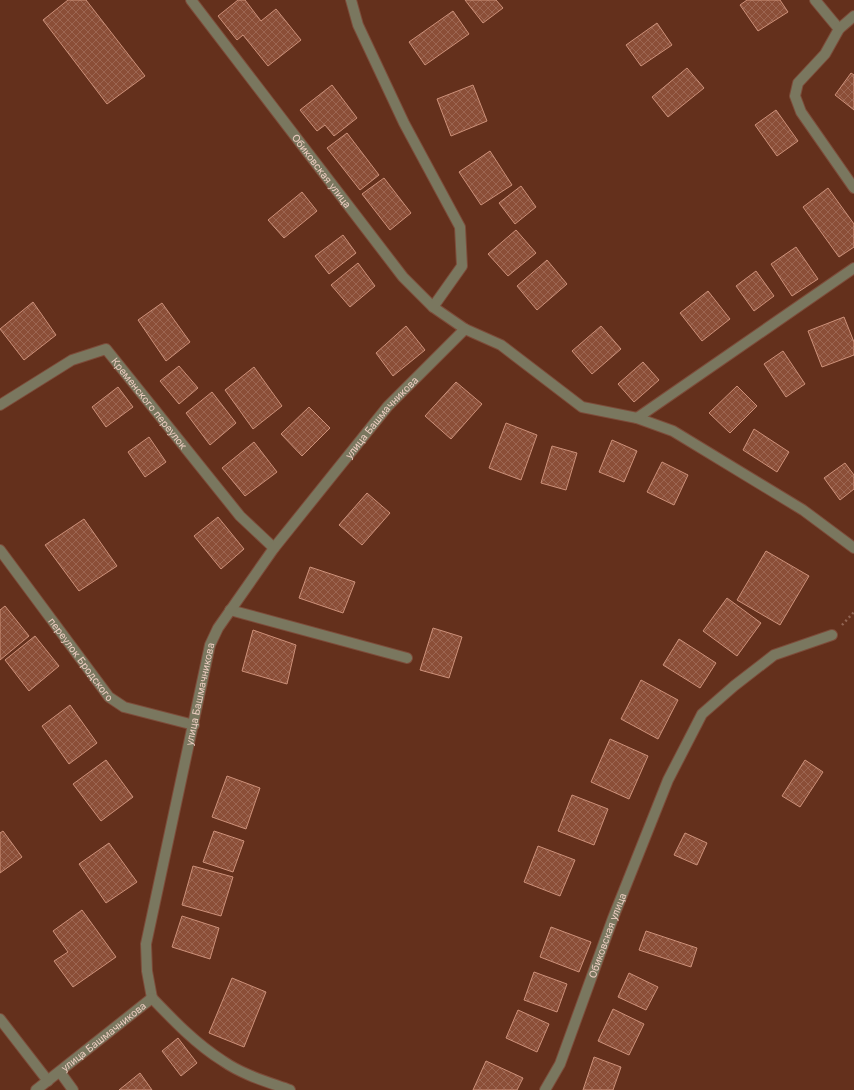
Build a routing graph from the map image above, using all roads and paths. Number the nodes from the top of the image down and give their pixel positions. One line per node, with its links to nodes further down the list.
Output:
1 (191, 0): 8 (street, Обиковская улица)
2 (351, 0): 8 (street)
3 (815, 0): 5 (street)
4 (854, 16): 5 (street)
5 (839, 29): 6 (street)
6 (854, 188)
7 (854, 268): 11 (street)
8 (433, 307): 9 (street, Обиковская улица)
9 (465, 329): 11 (street, Обиковская улица); 12 (street, улица Башмачникова)
10 (0, 405): 12 (street, Кременского переулок)
11 (636, 418): 13 (street, Обиковская улица)
12 (274, 548): 15 (street, улица Башмачникова)
13 (854, 548)
14 (0, 550): 18 (street, переулок Бродского)
15 (230, 610): 17 (street); 18 (street, улица Башмачникова)
16 (832, 635): 26 (street, Обиковская улица)
17 (407, 658)
18 (194, 725): 19 (street, улица Башмачникова)
19 (152, 998): 21 (street, улица Башмачникова); 25 (street)
20 (0, 1019): 22 (street)
21 (60, 1072): 22 (street, улица Башмачникова); 24 (street)
22 (48, 1081): 23 (street, улица Башмачникова)
23 (36, 1090)
24 (73, 1090)
25 (290, 1090)
26 (545, 1090)

